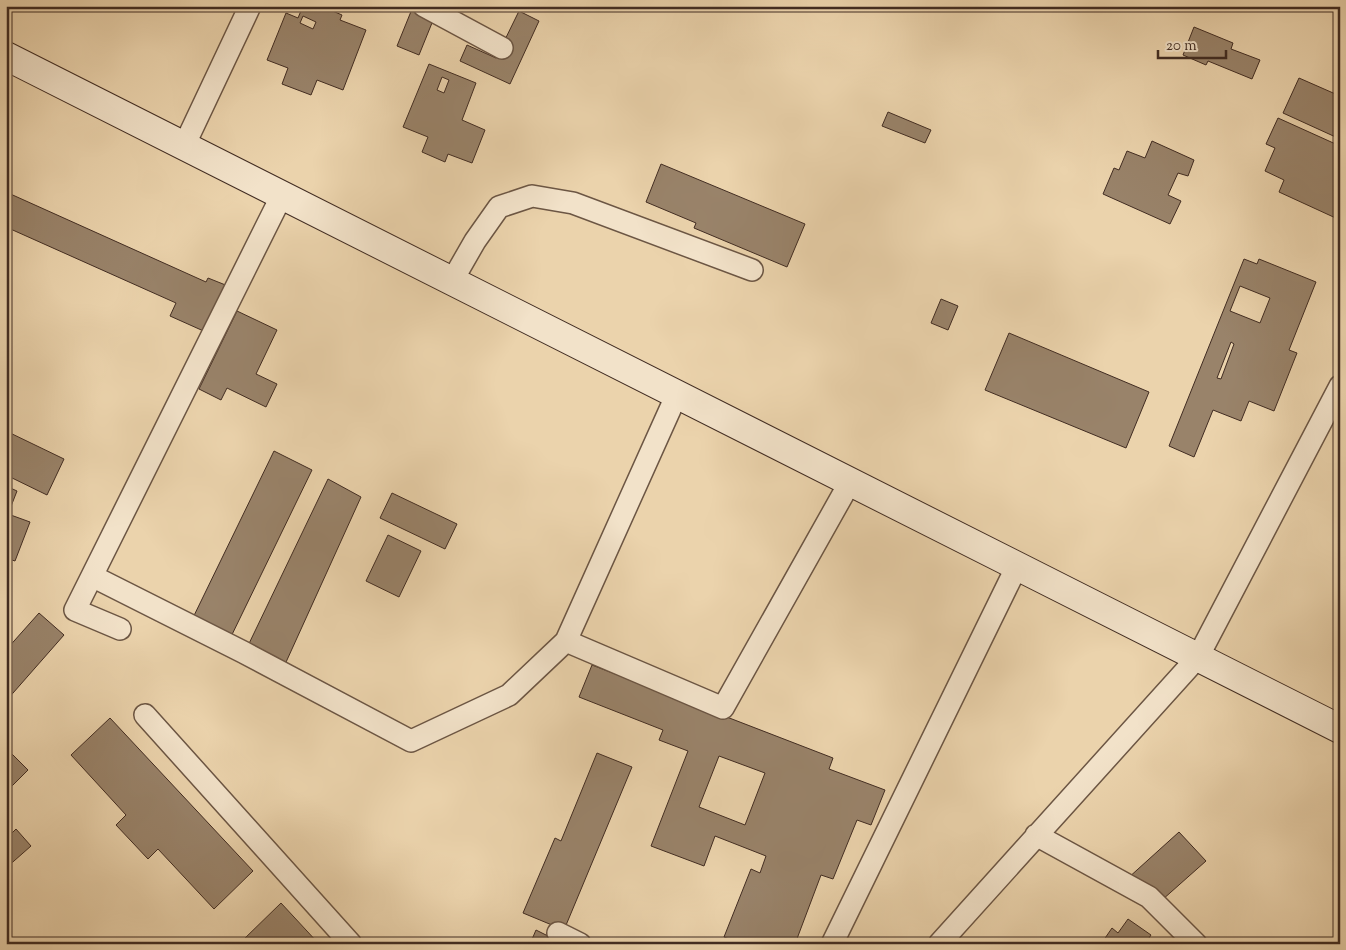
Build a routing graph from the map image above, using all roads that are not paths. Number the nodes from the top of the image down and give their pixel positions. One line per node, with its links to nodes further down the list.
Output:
1 (250, 6): 5 (street)
2 (424, 6): 3 (street)
3 (502, 48)
4 (6, 56): 5 (street)
5 (184, 146): 6 (street)
6 (282, 195): 8 (street); 13 (street)
7 (752, 270): 8 (street)
8 (452, 281): 10 (street)
9 (1340, 386): 16 (street)
10 (677, 394): 11 (street); 15 (street)
11 (850, 482): 12 (street); 15 (street)
12 (1017, 566): 16 (street); 23 (street)
13 (92, 576): 14 (street); 15 (street)
14 (120, 629)
15 (566, 641)
16 (1198, 657): 18 (street); 19 (street)
17 (145, 715): 21 (street)
18 (1340, 728)
19 (1036, 836): 24 (street); 25 (street)
20 (558, 933): 22 (street)
21 (351, 944)
22 (580, 944)
23 (832, 944)
24 (938, 944)
25 (1196, 944)

